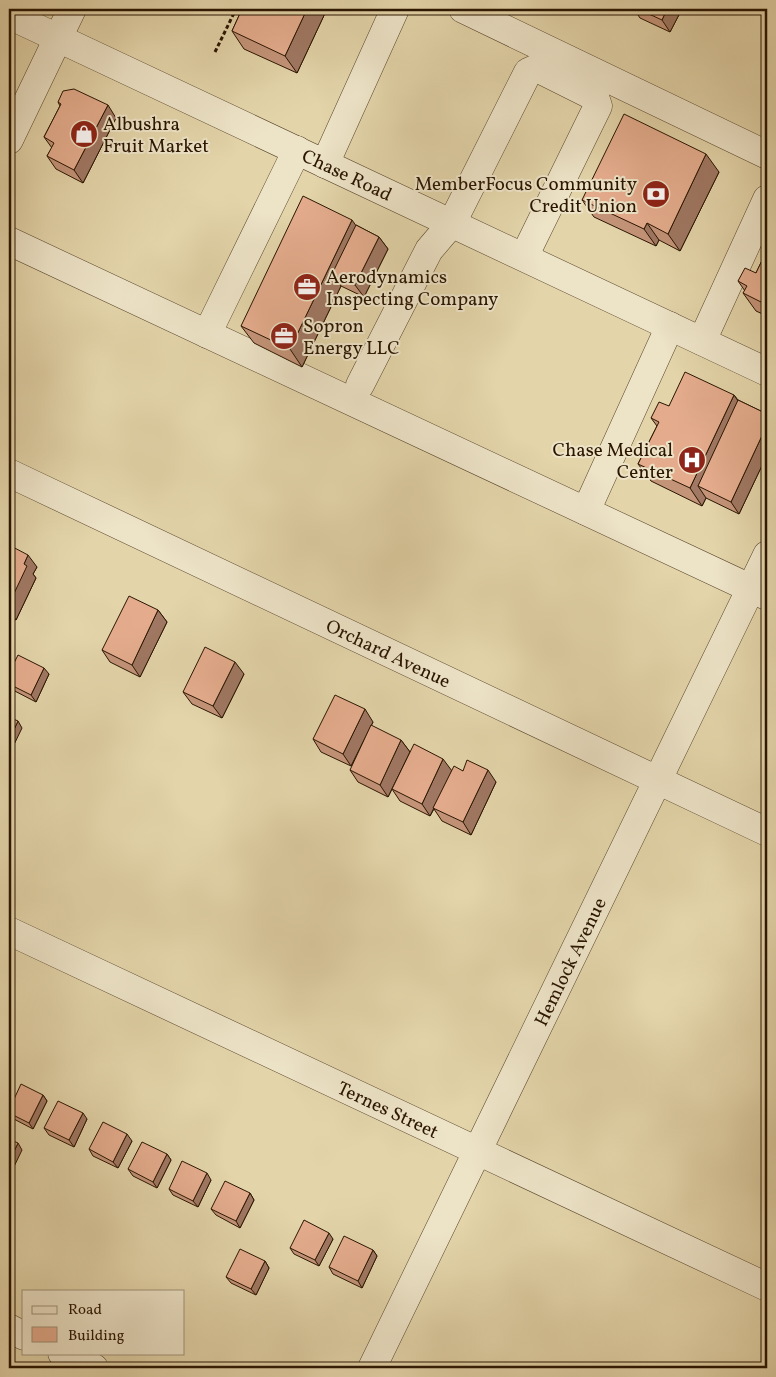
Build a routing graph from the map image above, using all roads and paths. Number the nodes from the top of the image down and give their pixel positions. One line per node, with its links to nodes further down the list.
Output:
1 (72, 9): 6 (street)
2 (236, 9): 7 (path)
3 (395, 9): 11 (street)
4 (463, 9): 10 (street)
5 (9, 15): 6 (street, Chase Road)
6 (58, 38): 8 (street); 9 (street, Chase Road)
7 (214, 52)
8 (9, 140)
9 (297, 150): 11 (street, Chase Road); 17 (street)
10 (767, 155)
11 (325, 164): 13 (street, Chase Road)
12 (767, 199): 18 (street)
13 (452, 223): 15 (street, Chase Road); 15 (street); 20 (street)
14 (9, 241): 17 (street)
15 (524, 257): 16 (street, Chase Road)
16 (670, 326): 18 (street, Chase Road); 22 (street)
17 (207, 334): 22 (street)
18 (702, 341): 19 (street, Chase Road)
19 (767, 372)
20 (360, 385)
21 (9, 473): 25 (street, Orchard Avenue)
22 (586, 511): 24 (street)
23 (767, 555): 24 (street, Hemlock Avenue)
24 (759, 592): 25 (street, Hemlock Avenue)
25 (658, 781): 26 (street, Orchard Avenue); 28 (street, Hemlock Avenue)
26 (767, 832)
27 (9, 931): 28 (street, Ternes Street)
28 (478, 1151): 29 (street, Ternes Street); 34 (street, Hemlock Avenue)
29 (767, 1287)
30 (9, 1328): 31 (street)
31 (22, 1335)
32 (64, 1354): 33 (street)
33 (94, 1368)
34 (372, 1368)

